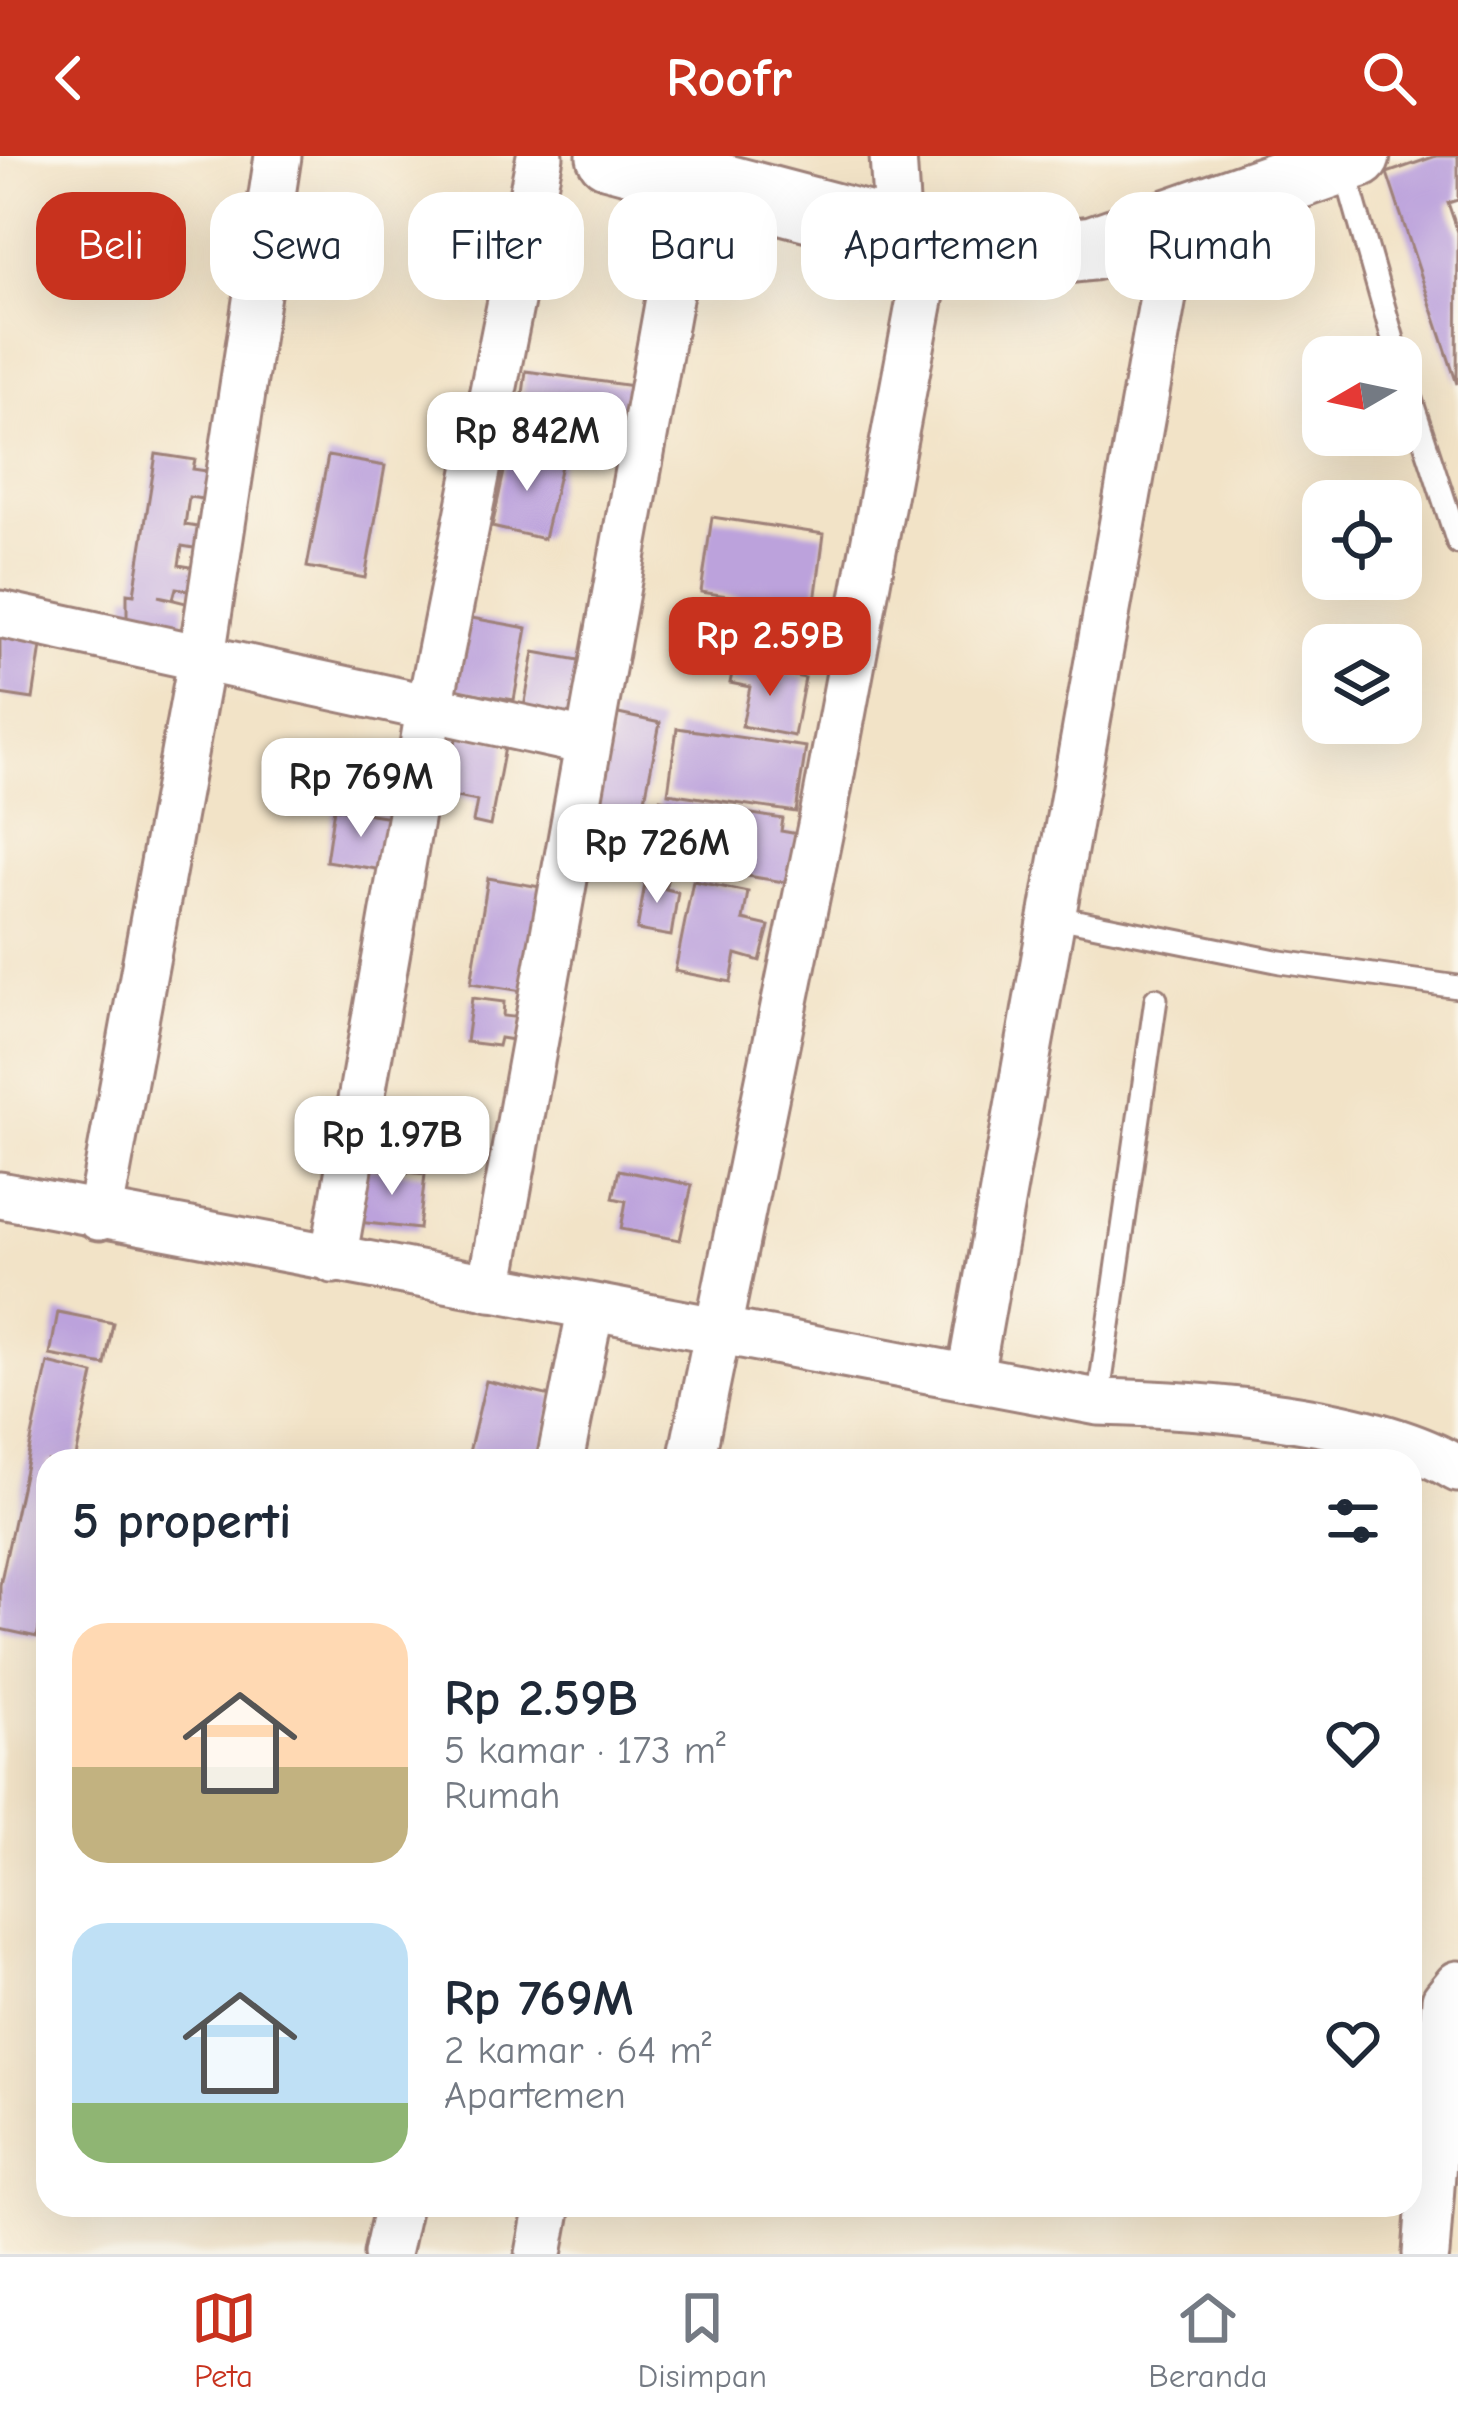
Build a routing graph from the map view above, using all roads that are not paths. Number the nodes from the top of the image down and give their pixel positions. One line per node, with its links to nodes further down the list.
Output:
1 (278, 156): 16 (street)
2 (540, 156): 17 (street)
3 (609, 156): 6 (street)
4 (893, 156): 7 (street)
5 (1334, 161): 8 (street); 12 (lane)
6 (691, 177): 9 (street); 18 (street)
7 (902, 192)
8 (1250, 192)
9 (801, 207)
10 (903, 300): 27 (street)
11 (1162, 300): 19 (street)
12 (1391, 336)
13 (1422, 433): 14 (lane)
14 (1458, 543)
15 (0, 614): 16 (street)
16 (202, 656): 17 (street); 23 (street)
17 (428, 712): 18 (street); 24 (street)
18 (586, 742): 25 (street)
19 (1052, 916): 20 (lane); 28 (street)
20 (1458, 987)
21 (1156, 999): 29 (lane)
22 (3, 1209): 23 (street)
23 (99, 1217): 24 (street)
24 (333, 1260): 25 (street)
25 (490, 1288): 26 (street)
26 (591, 1307): 27 (street); 30 (street)
27 (719, 1328): 28 (street); 31 (street)
28 (970, 1376): 29 (street)
29 (1098, 1402): 32 (street)
30 (562, 1449)
31 (694, 1449)
32 (1411, 1449)
33 (1422, 1454): 34 (street)
34 (1458, 1469)
35 (1458, 1984): 40 (street)
36 (395, 2217): 38 (street)
37 (546, 2217): 39 (street)
38 (387, 2254)
39 (539, 2254)
40 (1426, 2254)

